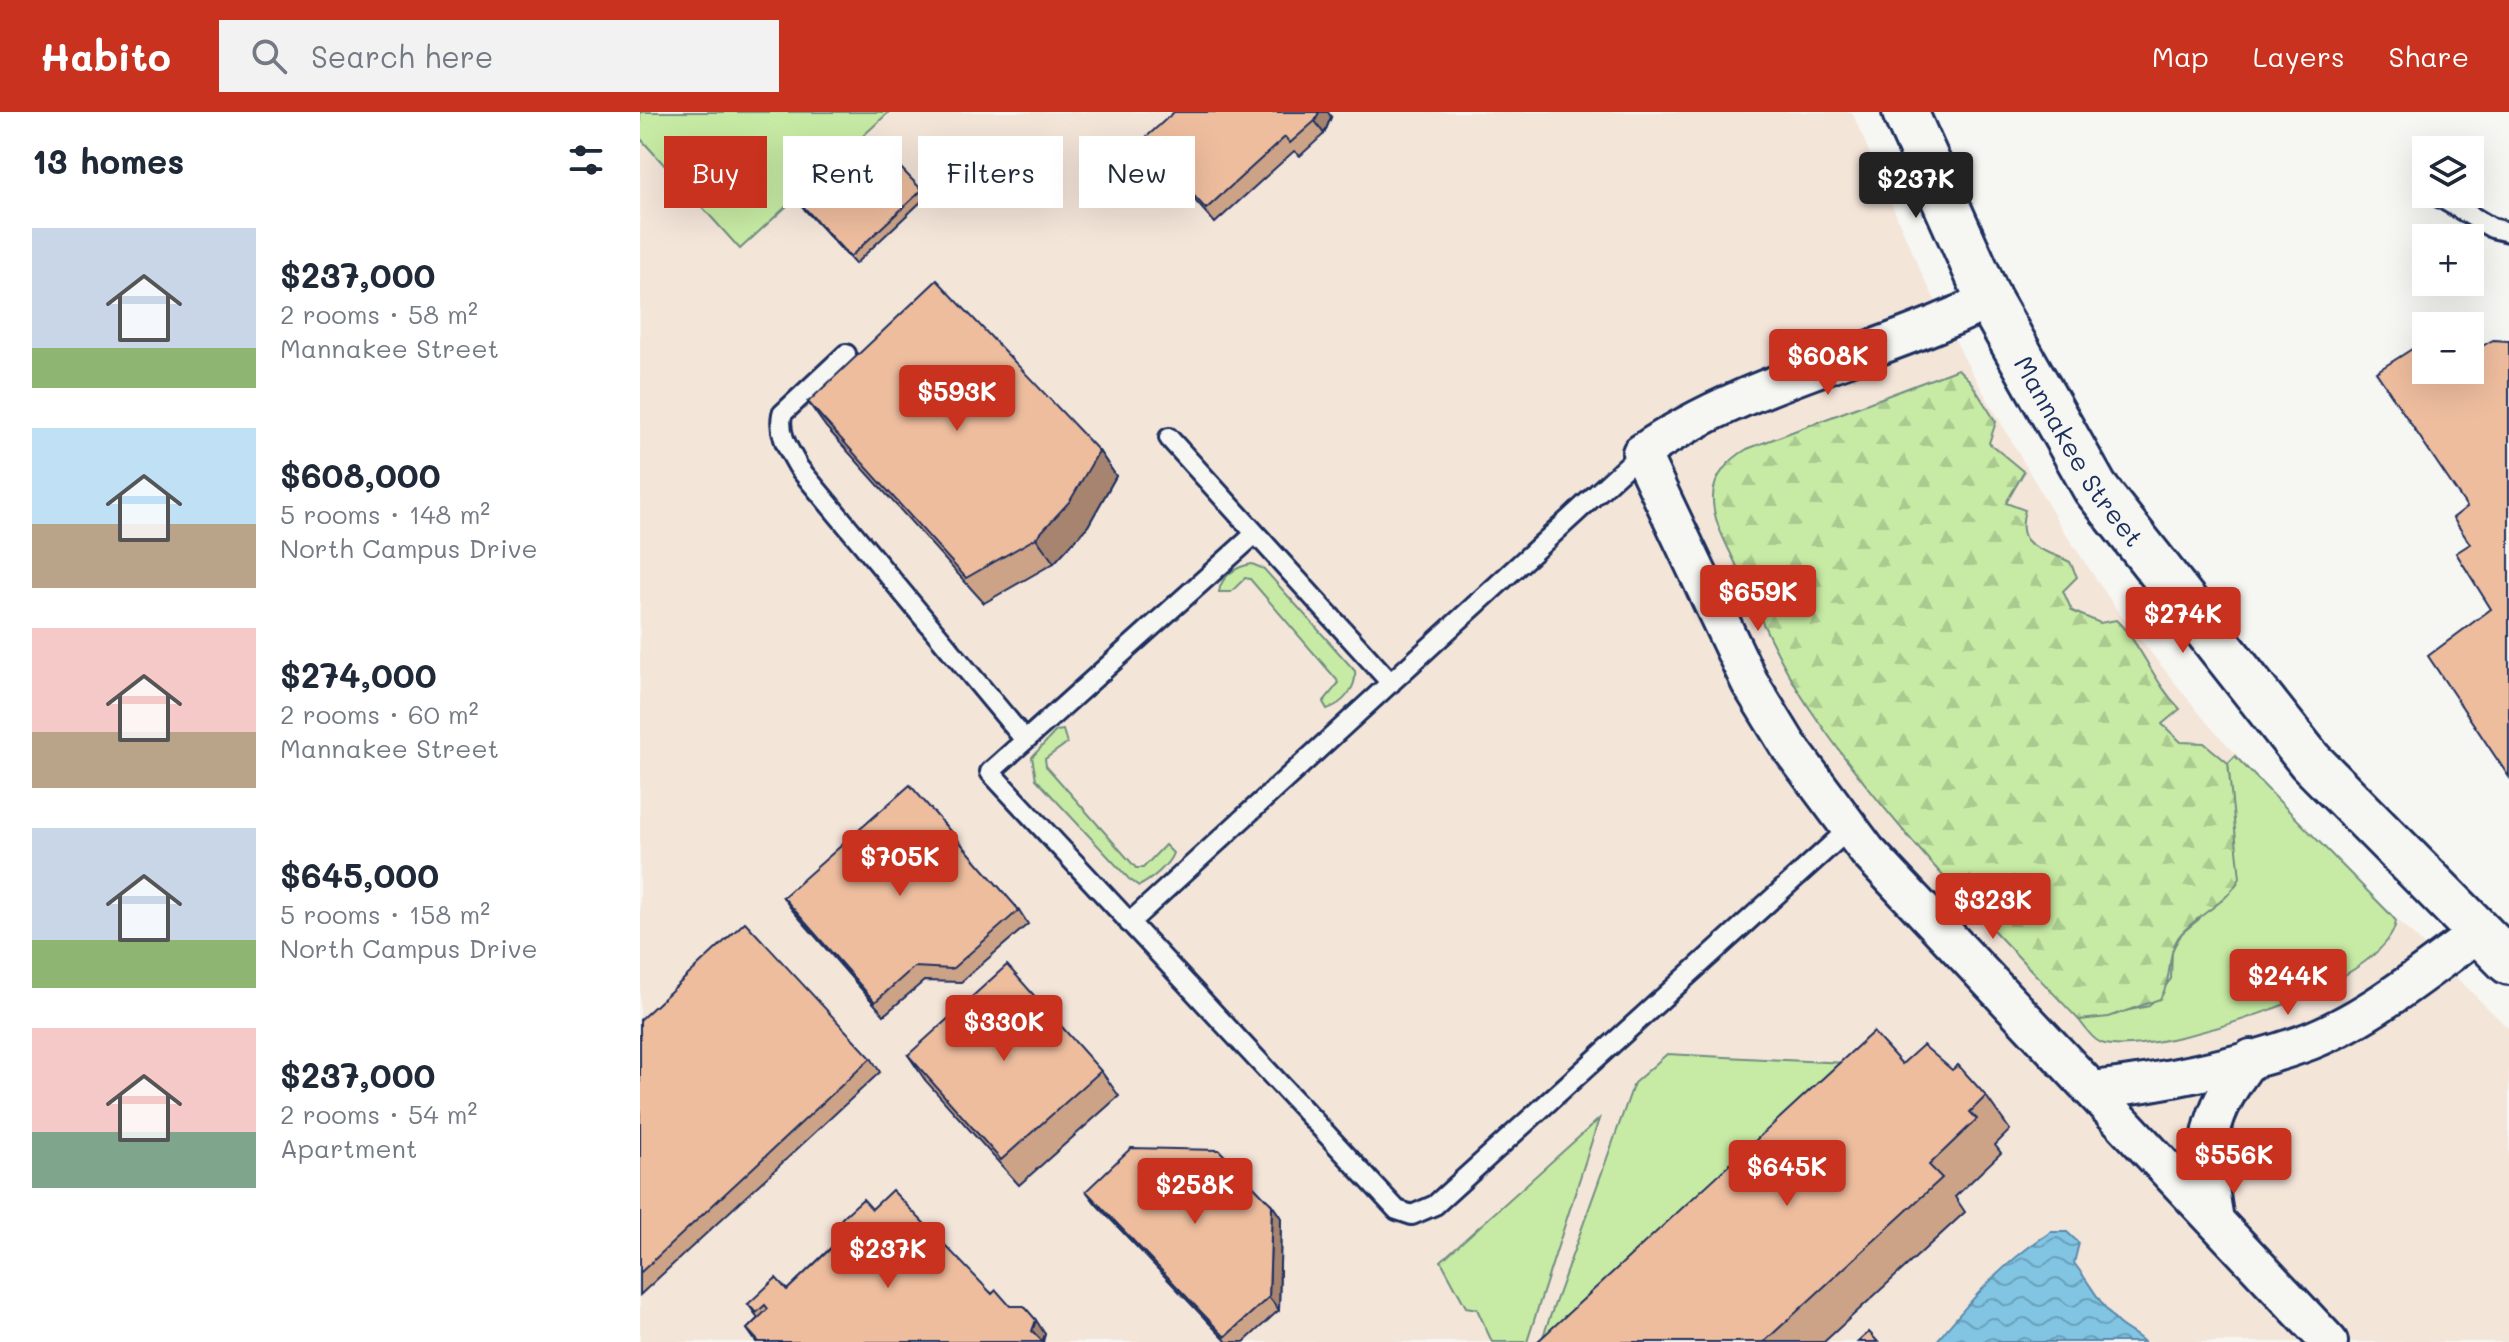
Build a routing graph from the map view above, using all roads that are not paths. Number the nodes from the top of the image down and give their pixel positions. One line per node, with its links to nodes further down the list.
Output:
1 (1905, 112): 4 (street, Mannakee Street)
2 (2458, 208): 3 (lane)
3 (2509, 232)
4 (1989, 300): 7 (street); 13 (street, Mannakee Street)
5 (846, 354): 10 (lane)
6 (1169, 438): 8 (lane)
7 (1641, 453): 9 (lane); 11 (street)
8 (1255, 534): 9 (lane); 10 (lane)
9 (1391, 683): 12 (lane)
10 (1025, 740): 12 (lane)
11 (1850, 828): 12 (lane); 15 (street)
12 (1129, 923)
13 (2494, 948): 14 (street)
14 (2251, 1058): 15 (street); 16 (street)
15 (2093, 1090): 16 (street)
16 (2215, 1220): 17 (street)
17 (2329, 1342)

